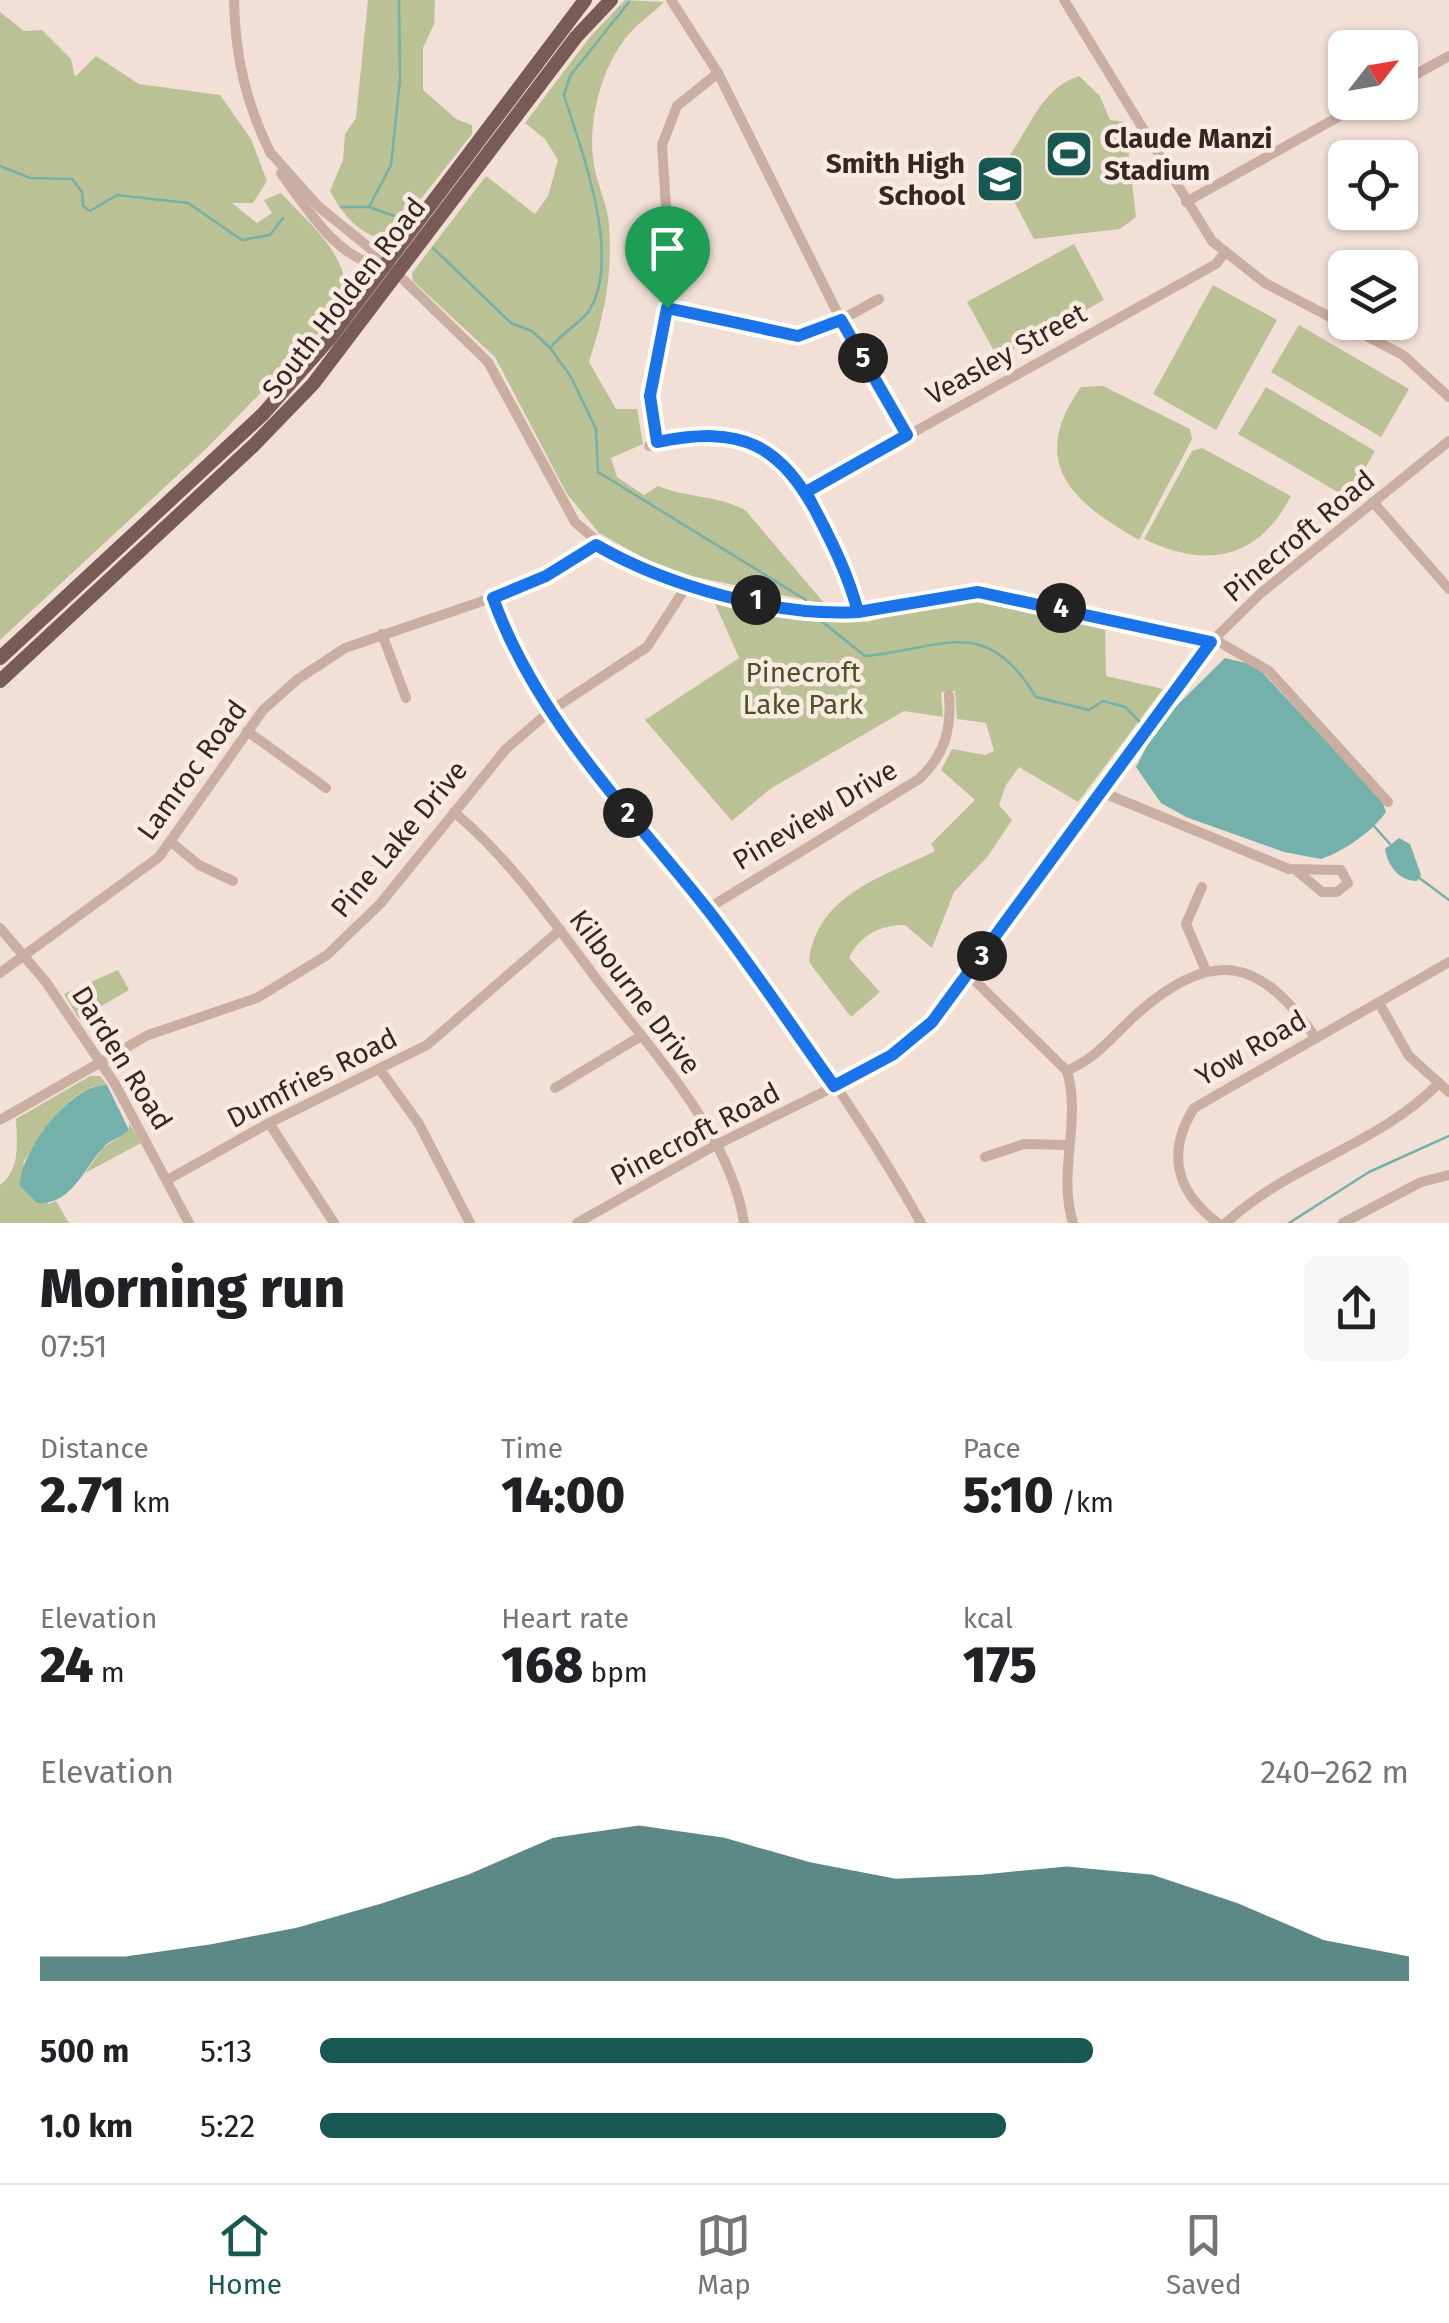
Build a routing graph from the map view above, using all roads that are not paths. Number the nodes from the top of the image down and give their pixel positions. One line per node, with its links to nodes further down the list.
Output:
1 (234, 0): 12 (street)
2 (586, 0): 12 (main road, South Holden Road)
3 (610, 0): 12 (main road, South Holden Road)
4 (671, 0): 7 (street)
5 (1064, 0): 10 (street)
6 (1449, 56): 8 (street)
7 (718, 73): 14 (street); 15 (street)
8 (1418, 73)
9 (1333, 120): 10 (street)
10 (1186, 202): 11 (street)
11 (1225, 252): 16 (street); 17 (street, Veasley Street)
12 (390, 271): 21 (street); 28 (main road, South Holden Road); 29 (main road, South Holden Road)
13 (878, 299): 15 (street)
14 (667, 308): 15 (street); 19 (street)
15 (841, 320): 17 (street)
16 (1449, 397)
17 (907, 435): 19 (street, Veasley Street)
18 (1449, 441): 20 (street, Pinecroft Road)
19 (806, 492): 25 (street)
20 (1373, 502): 23 (street); 27 (street, Pinecroft Road)
21 (596, 545): 22 (street); 24 (street, Lamroc Road)
22 (686, 587): 25 (street); 32 (street, Pine Lake Drive)
23 (1449, 589)
24 (493, 598): 26 (street, Lamroc Road); 32 (street)
25 (858, 612): 27 (street)
26 (382, 634): 31 (street); 33 (street, Lamroc Road)
27 (1213, 640): 35 (street, Pinecroft Road); 36 (street)
28 (0, 658)
29 (0, 681)
30 (949, 696): 42 (street, Pineview Drive)
31 (406, 698)
32 (550, 711): 37 (street, Pine Lake Drive); 42 (street)
33 (246, 730): 34 (street); 38 (street, Lamroc Road)
34 (326, 788)
35 (1099, 792): 39 (street); 49 (street, Pinecroft Road)
36 (1388, 802)
37 (454, 812): 44 (street, Kilbourne Drive); 53 (street, Pine Lake Drive)
38 (171, 842): 40 (street); 45 (street, Lamroc Road)
39 (1298, 871): 39 (street)
40 (234, 882)
41 (1202, 887): 47 (street)
42 (707, 909): 57 (street)
43 (0, 928): 45 (street, Darden Road)
44 (560, 930): 51 (street, Kilbourne Drive); 54 (street, Dumfries Road)
45 (24, 959): 48 (street, Lamroc Road); 53 (street, Darden Road)
46 (1449, 962): 50 (street, Yow Road)
47 (1206, 971): 52 (street); 55 (street)
48 (0, 973)
49 (969, 976): 55 (street); 57 (street, Pinecroft Road)
50 (1379, 1003): 52 (street, Yow Road); 56 (street)
51 (641, 1036): 58 (street); 63 (street, Kilbourne Drive)
52 (1315, 1037): 74 (street, Yow Road)
53 (99, 1062): 60 (street, Pine Lake Drive); 66 (street, Darden Road)
54 (381, 1071): 61 (street, Dumfries Road); 69 (street)
55 (1067, 1071): 62 (street)
56 (1439, 1084): 59 (street); 75 (street)
57 (834, 1086): 63 (street, Pinecroft Road); 72 (street)
58 (555, 1088)
59 (1449, 1092)
60 (0, 1120)
61 (269, 1123): 66 (street, Dumfries Road); 68 (street)
62 (1068, 1145): 64 (street); 73 (street)
63 (714, 1146): 70 (street, Pinecroft Road); 71 (street, Kilbourne Drive)
64 (985, 1157)
65 (1449, 1174): 76 (street)
66 (169, 1179): 67 (street, Darden Road)
67 (189, 1223)
68 (334, 1223)
69 (470, 1223)
70 (577, 1223)
71 (744, 1223)
72 (921, 1223)
73 (1073, 1223)
74 (1218, 1223)
75 (1226, 1223)
76 (1343, 1223)

